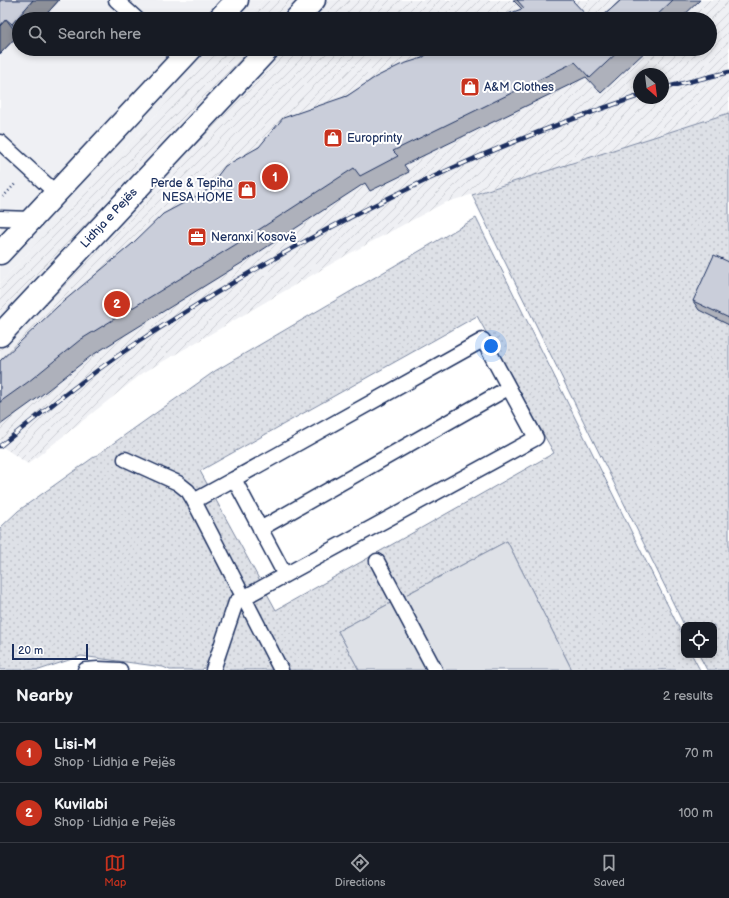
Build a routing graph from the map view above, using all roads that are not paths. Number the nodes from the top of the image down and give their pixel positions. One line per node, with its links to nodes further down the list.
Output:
1 (116, 0): 3 (lane)
2 (314, 0): 4 (highway)
3 (130, 12)
4 (303, 12)
5 (177, 56): 8 (highway)
6 (261, 56): 12 (highway, Lidhja e Pejës)
7 (0, 142): 8 (lane)
8 (56, 193): 10 (highway)
9 (0, 218): 10 (lane)
10 (32, 218): 11 (highway)
11 (0, 253)
12 (0, 335)
13 (508, 388): 15 (lane); 17 (lane); 19 (lane)
14 (125, 459): 16 (lane)
15 (234, 479): 16 (lane); 17 (lane)
16 (194, 501): 20 (lane)
17 (260, 529): 19 (lane)
18 (377, 561): 25 (lane)
19 (285, 575): 20 (lane)
20 (244, 598): 23 (lane); 24 (lane)
21 (85, 670): 22 (lane)
22 (120, 670)
23 (213, 670)
24 (281, 670)
25 (435, 670)

